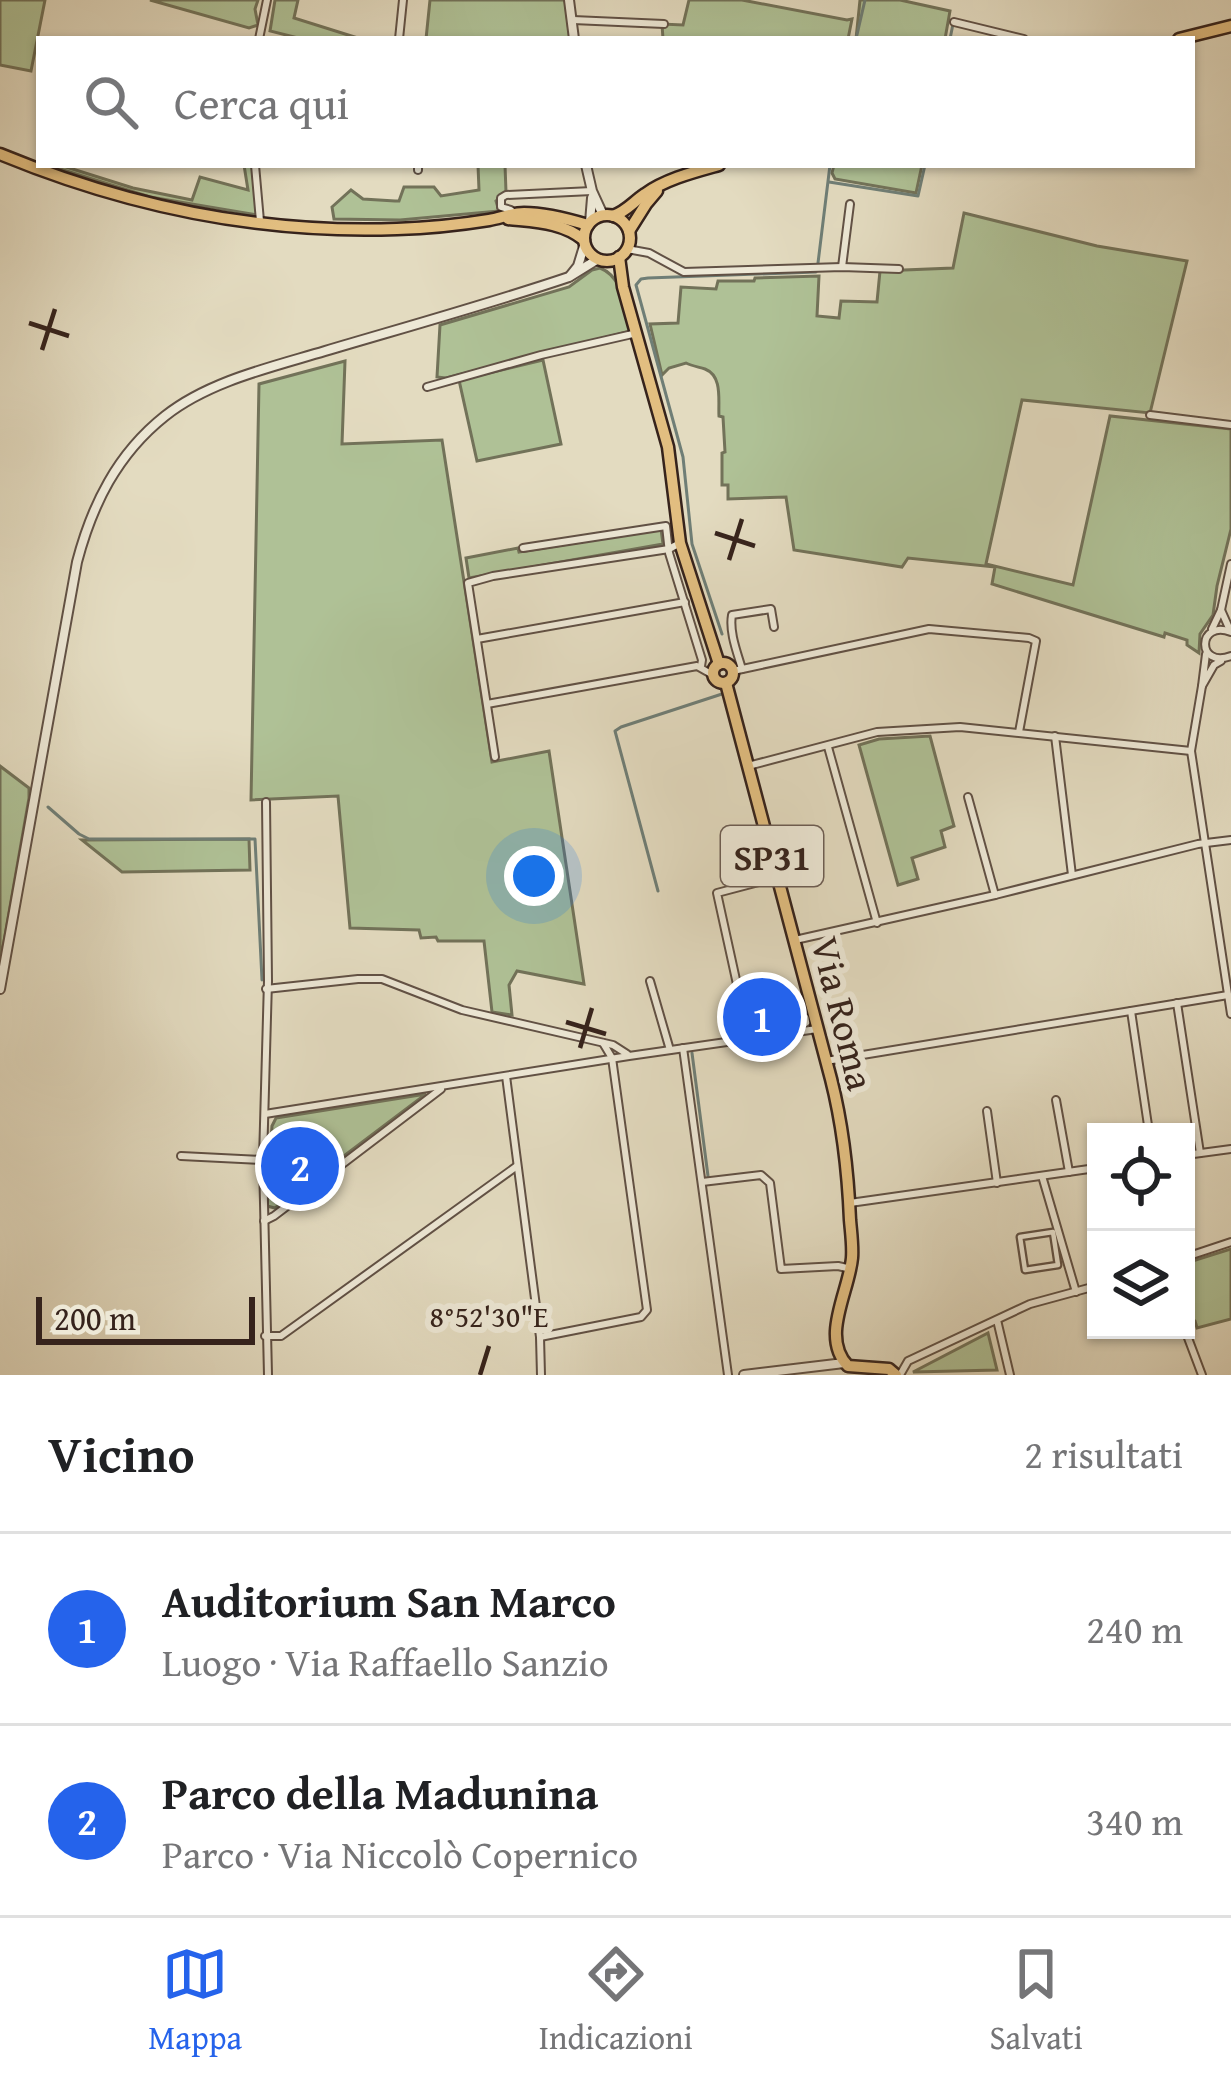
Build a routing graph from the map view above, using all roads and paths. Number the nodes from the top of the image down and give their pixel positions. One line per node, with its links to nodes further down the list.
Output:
1 (267, 0): 8 (street)
2 (403, 0): 9 (street)
3 (569, 0): 4 (street)
4 (573, 20): 6 (street); 10 (street)
5 (954, 22): 11 (street)
6 (664, 24)
7 (1231, 26): 12 (main road)
8 (260, 36)
9 (399, 36)
10 (574, 36)
11 (1012, 36)
12 (1191, 36)
13 (0, 154): 14 (main road)
14 (36, 167)
15 (38, 168): 26 (main road)
16 (254, 168): 26 (street)
17 (587, 168): 20 (street)
18 (709, 168): 19 (main road)
19 (663, 184): 22 (main road); 27 (main road)
20 (592, 190): 22 (street); 24 (street); 25 (street)
21 (850, 204): 31 (street)
22 (608, 215): 25 (main road); 27 (main road)
23 (505, 218): 24 (main road); 26 (main road); 28 (main road)
24 (560, 218): 25 (main road)
25 (589, 223): 28 (main road)
26 (260, 225)
27 (629, 231): 29 (main road)
28 (584, 242): 30 (main road); 33 (street)
29 (623, 253): 30 (main road); 31 (street); 34 (main road)
30 (600, 259): 33 (street); 34 (main road)
31 (842, 267): 32 (street)
32 (899, 269)
33 (569, 277): 73 (street)
34 (623, 286): 35 (main road)
35 (637, 333): 36 (street); 39 (main road)
36 (427, 387)
37 (1150, 416): 38 (street)
38 (1231, 424)
39 (675, 546): 40 (street); 42 (street); 47 (street); 51 (main road)
40 (523, 548)
41 (1231, 564): 43 (street)
42 (685, 602): 47 (street); 50 (street)
43 (1221, 610): 45 (street); 46 (street)
44 (774, 627): 52 (street)
45 (1231, 631): 46 (street)
46 (1210, 633): 48 (street)
47 (477, 639): 55 (street)
48 (1206, 650): 49 (street); 54 (street)
49 (1229, 659): 54 (street)
50 (701, 666): 51 (street); 55 (street)
51 (716, 669): 52 (main road); 53 (main road)
52 (738, 670): 53 (main road); 56 (street)
53 (726, 683): 61 (main road, Via Roma / SP31)
54 (1202, 686): 59 (street)
55 (487, 704): 60 (street)
56 (1018, 732): 57 (street); 58 (street)
57 (1055, 735): 59 (street); 66 (street)
58 (828, 745): 61 (street); 69 (street)
59 (1191, 751): 65 (street)
60 (495, 757)
61 (748, 766): 67 (main road, Via Roma / SP31)
62 (968, 797): 68 (street)
63 (266, 802): 74 (street)
64 (1231, 840): 65 (street)
65 (1206, 843): 66 (street); 71 (street)
66 (1072, 875): 68 (street)
67 (778, 877): 70 (main road, Via Roma / SP31); 81 (street)
68 (995, 895): 69 (street)
69 (877, 922): 70 (street)
70 (795, 940): 80 (main road, Via Roma / SP31)
71 (1228, 977): 75 (street)
72 (650, 981): 84 (street)
73 (0, 989)
74 (266, 989): 82 (street); 92 (street)
75 (1228, 995): 76 (street); 78 (street)
76 (1177, 1002): 77 (street); 95 (street)
77 (1130, 1010): 87 (street); 93 (street)
78 (1231, 1014)
79 (801, 1027): 79 (street)
80 (817, 1029): 81 (street); 87 (main road, Via Roma / SP31)
81 (749, 1039): 83 (street)
82 (603, 1043): 85 (street); 86 (street)
83 (683, 1048): 84 (street); 103 (street)
84 (670, 1050): 85 (street)
85 (629, 1056): 86 (street)
86 (611, 1058): 88 (street); 115 (street)
87 (826, 1061): 105 (main road, Via Roma / SP31)
88 (506, 1076): 89 (street); 99 (street)
89 (444, 1087): 92 (street); 106 (street)
90 (1056, 1100): 101 (street)
91 (988, 1111): 104 (street)
92 (265, 1114): 98 (street)
93 (1148, 1123)
94 (1231, 1149): 95 (street)
95 (1200, 1153): 96 (street)
96 (1195, 1154)
97 (181, 1156): 98 (street)
98 (263, 1160): 106 (street)
99 (517, 1166): 114 (street); 115 (street)
100 (1087, 1169): 101 (street)
101 (1069, 1172): 102 (street)
102 (1042, 1176): 104 (street); 112 (street)
103 (702, 1182): 110 (street); 121 (street)
104 (997, 1183): 105 (street)
105 (850, 1203): 110 (main road, Via Roma / SP31)
106 (263, 1221): 114 (street)
107 (1053, 1232): 107 (street)
108 (1231, 1242): 109 (street)
109 (1195, 1254)
110 (850, 1269): 117 (main road, Via Roma / SP31)
111 (1087, 1289): 112 (street)
112 (1076, 1292): 113 (street)
113 (997, 1320): 118 (street); 123 (street)
114 (266, 1336): 119 (street)
115 (540, 1336): 120 (street)
116 (1188, 1339): 124 (street)
117 (844, 1363): 118 (main road); 122 (street)
118 (894, 1373)
119 (268, 1375)
120 (541, 1375)
121 (728, 1375)
122 (744, 1375)
123 (1010, 1375)
124 (1202, 1375)

